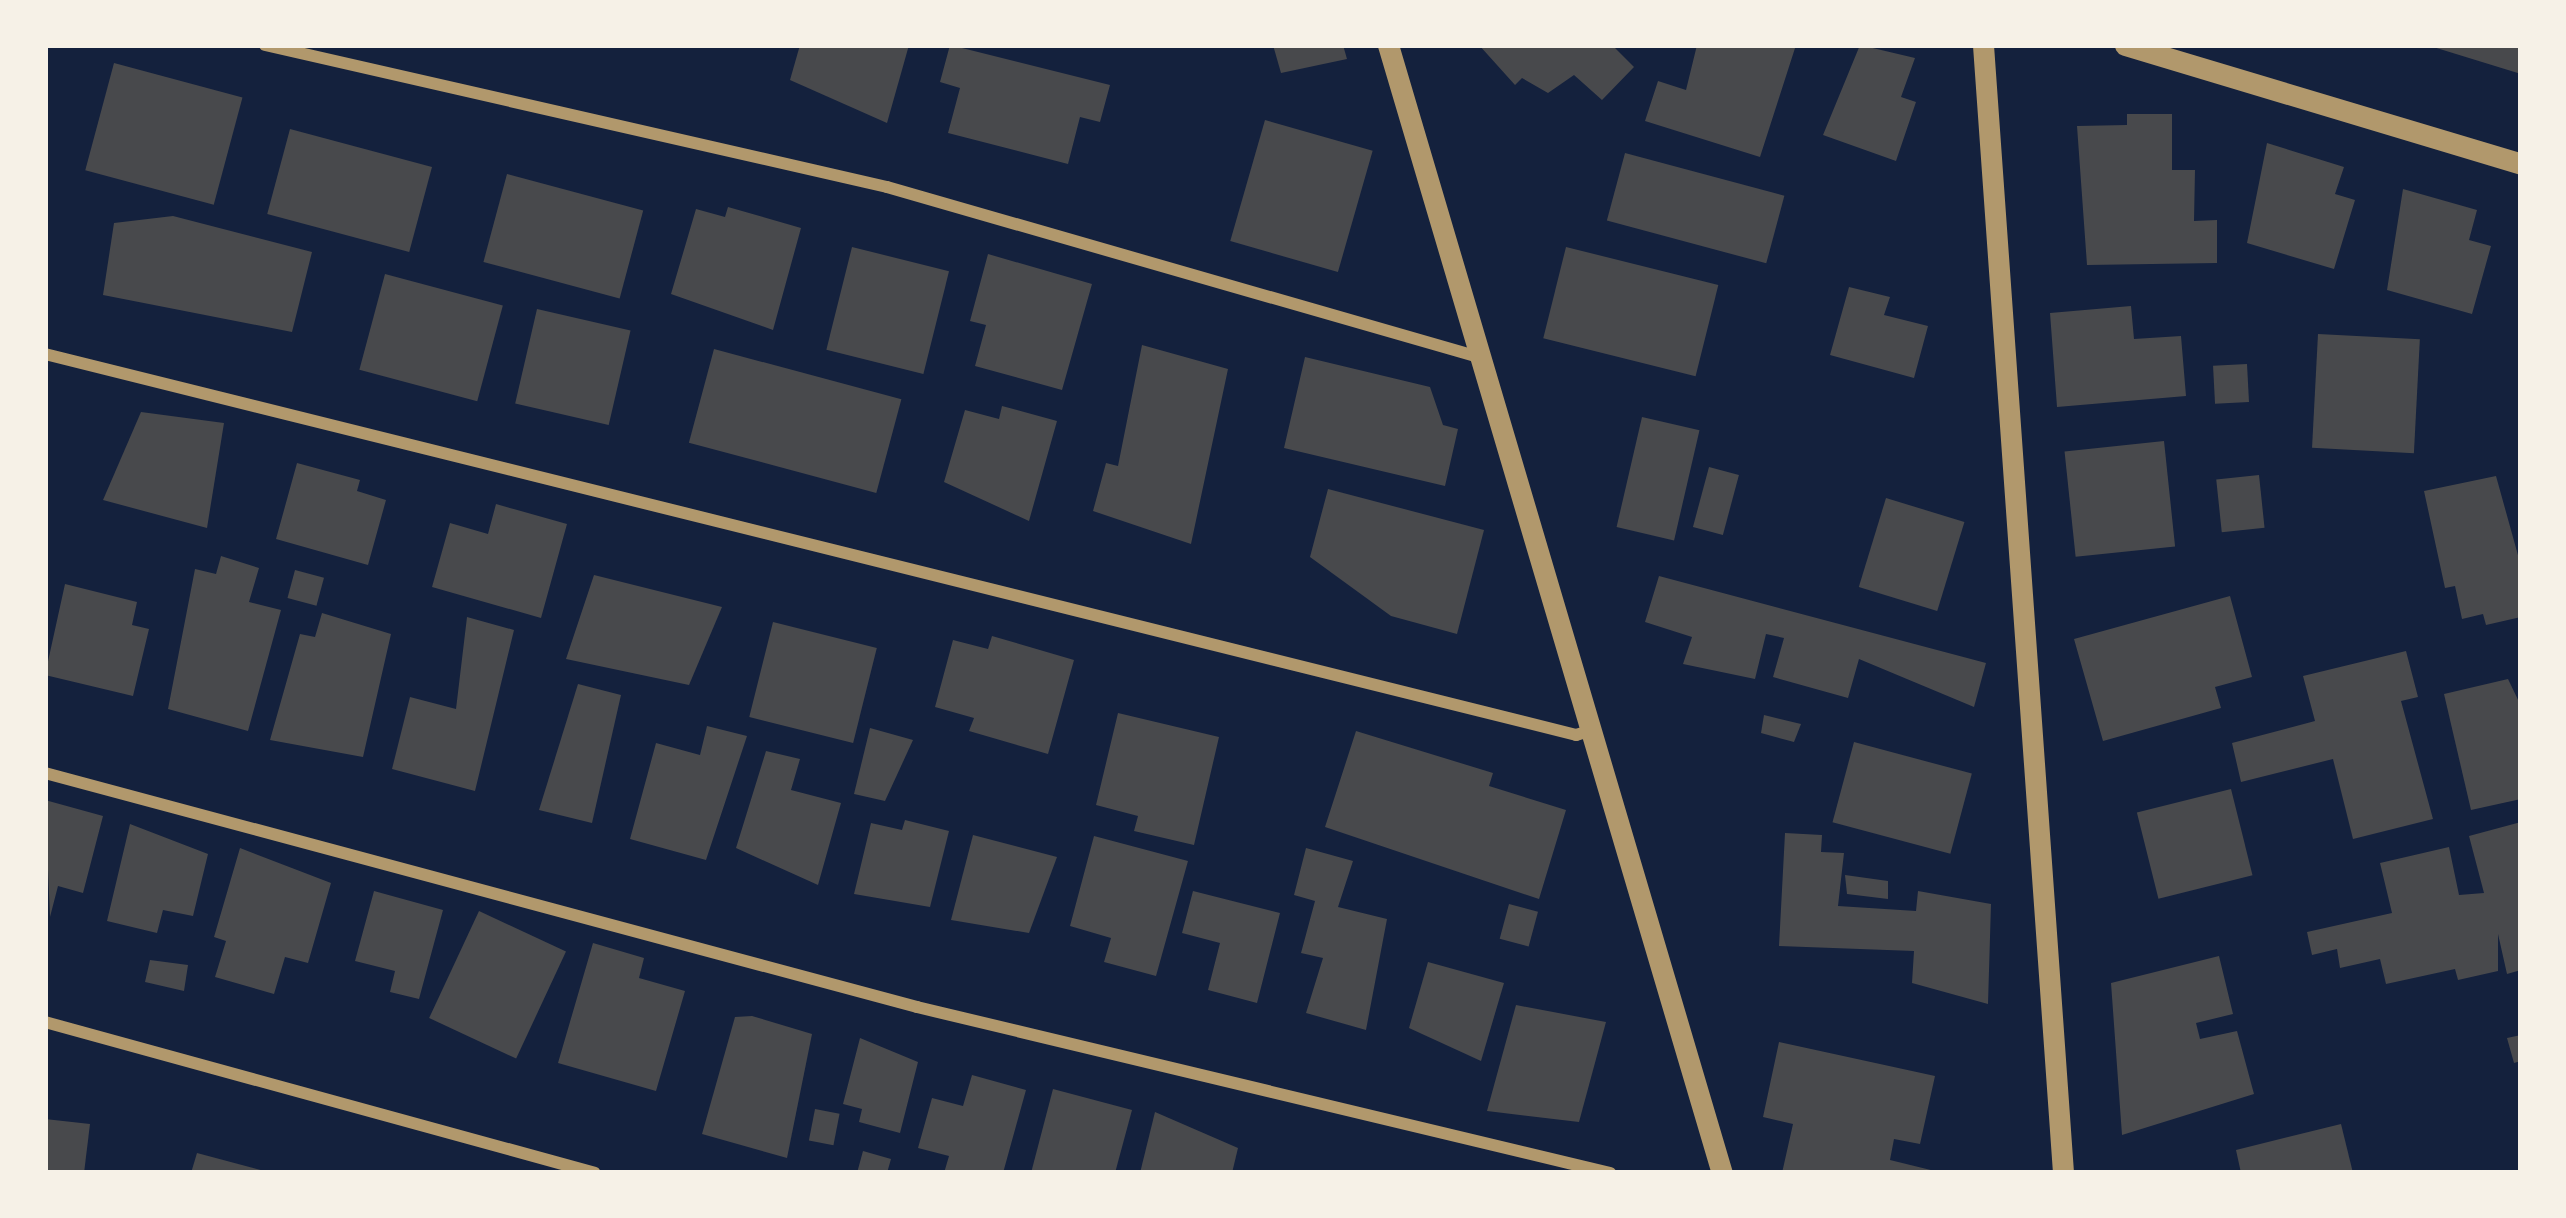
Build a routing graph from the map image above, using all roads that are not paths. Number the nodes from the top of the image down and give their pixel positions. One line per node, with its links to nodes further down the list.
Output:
1 (265, 45): 7 (street)
2 (1388, 45): 7 (street)
3 (1984, 45): 14 (street)
4 (2126, 45): 5 (street)
5 (2521, 164)
6 (45, 354): 8 (street)
7 (1475, 356): 8 (street)
8 (1594, 730): 13 (street)
9 (45, 772): 12 (street)
10 (45, 1022): 11 (street)
11 (595, 1173)
12 (1610, 1173)
13 (1722, 1173)
14 (2063, 1173)

